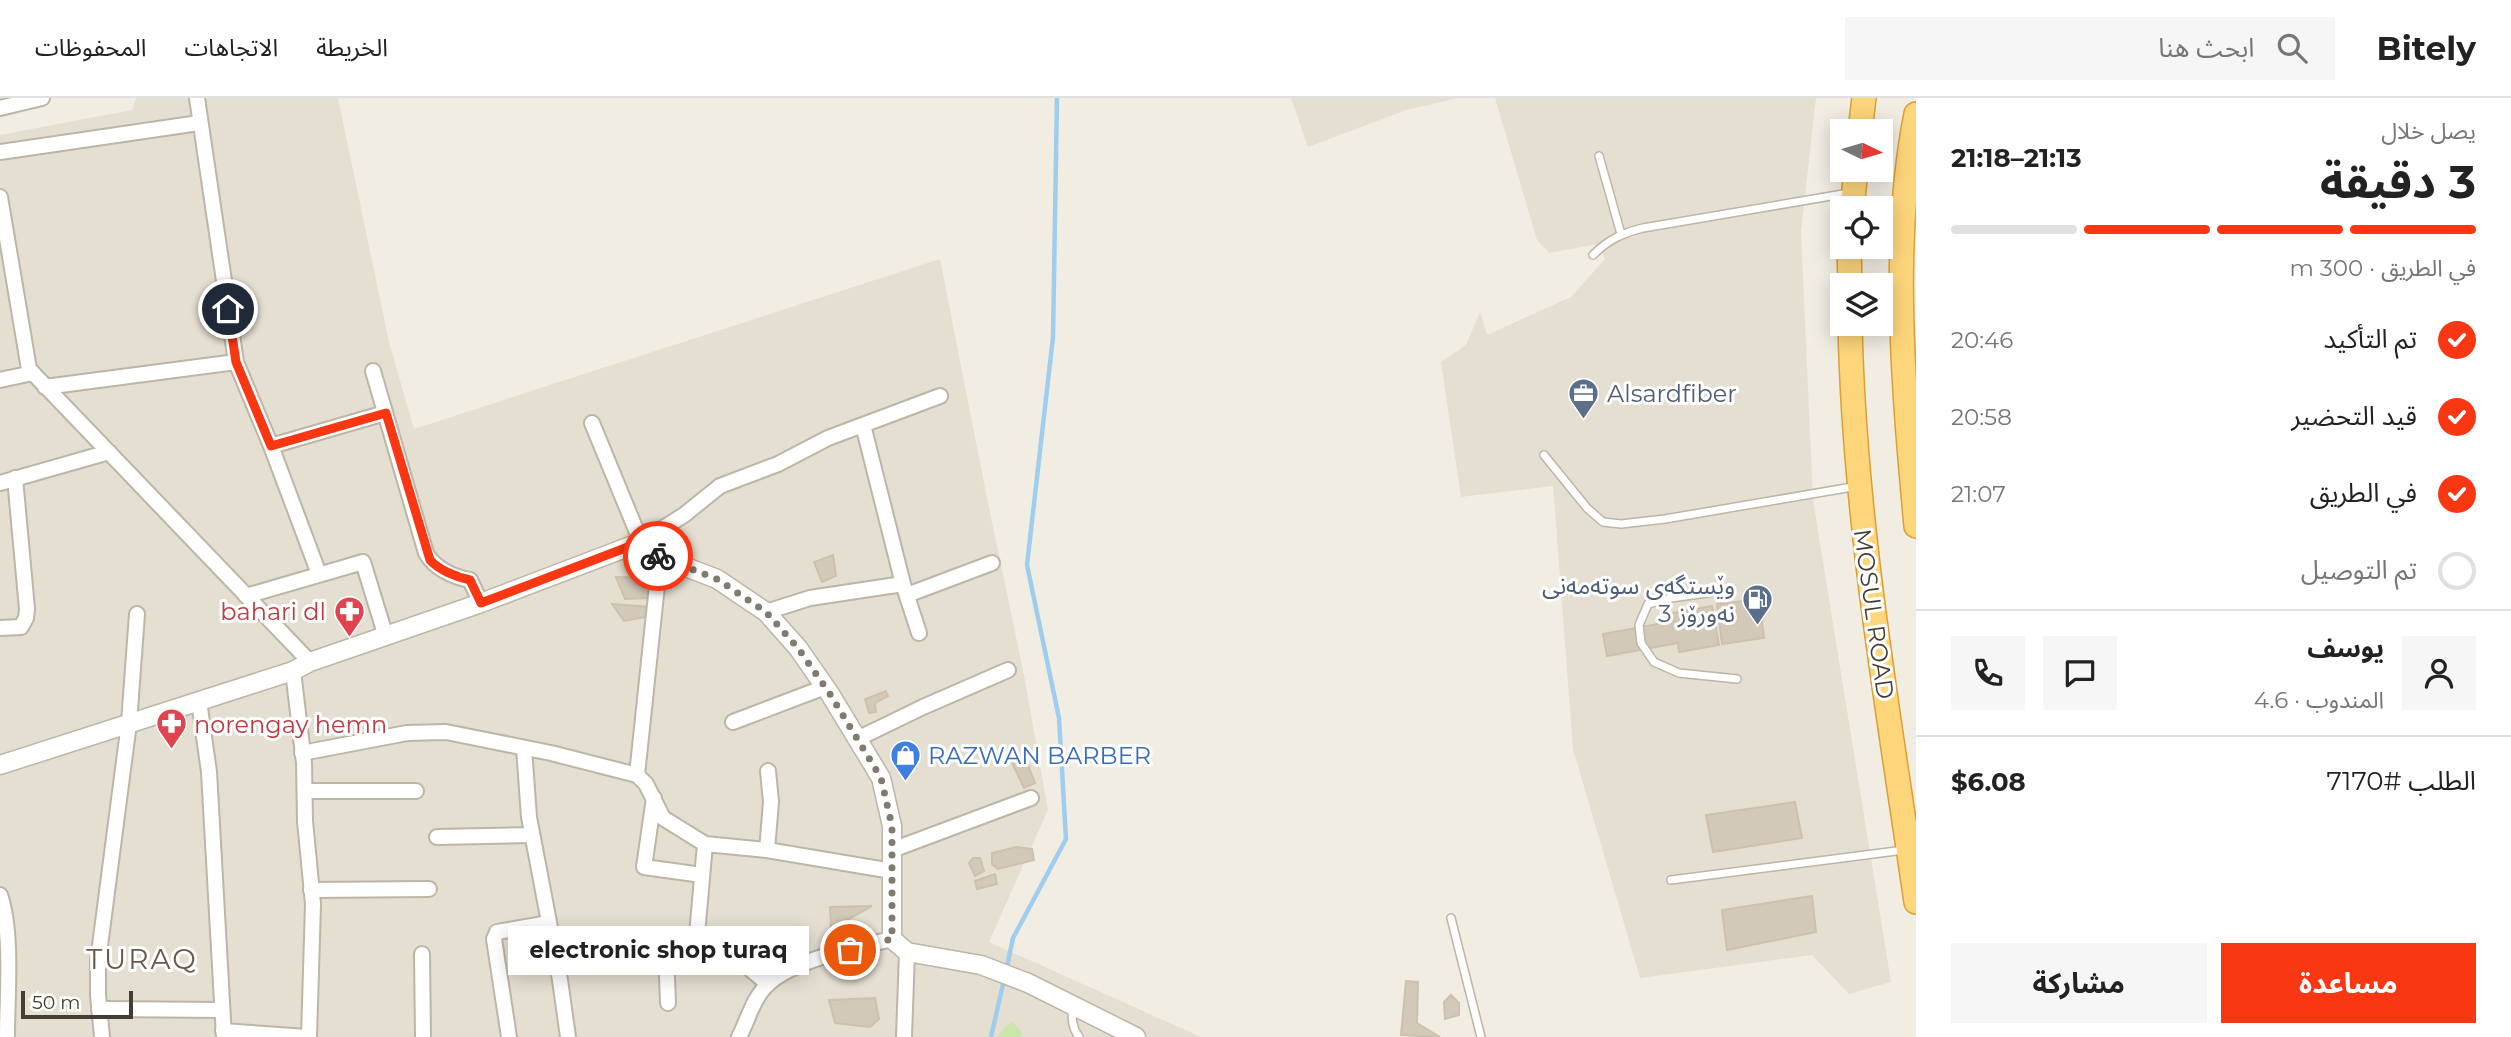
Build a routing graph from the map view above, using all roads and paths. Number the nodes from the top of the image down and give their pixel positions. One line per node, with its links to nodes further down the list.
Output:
1 (42, 98): 4 (street)
2 (197, 98): 7 (street)
3 (1864, 98): 6 (highway)
4 (0, 108)
5 (1916, 114): 21 (highway)
6 (1861, 119)
7 (199, 123): 8 (street); 16 (street)
8 (0, 152)
9 (1599, 156): 13 (lane)
10 (1854, 190): 13 (lane)
11 (0, 197): 12 (street)
12 (3, 231): 18 (street)
13 (1620, 234): 14 (lane)
14 (1593, 255)
15 (1851, 336): 31 (highway, MOSUL ROAD)
16 (236, 362): 20 (street); 26 (street)
17 (373, 371): 23 (street)
18 (33, 373): 19 (street); 20 (street)
19 (0, 380)
20 (45, 387): 27 (street)
21 (1910, 387): 32 (highway)
22 (940, 396): 25 (street)
23 (386, 413): 26 (street); 40 (street)
24 (592, 423): 33 (street)
25 (863, 425): 33 (street); 37 (street)
26 (271, 446): 36 (street)
27 (109, 452): 29 (street); 39 (street)
28 (1544, 455): 31 (lane)
29 (15, 478): 30 (street); 43 (street)
30 (0, 483)
31 (1858, 486): 67 (highway, MOSUL ROAD)
32 (1916, 526)
33 (641, 542): 34 (street); 40 (street)
34 (660, 557): 41 (street); 59 (street)
35 (992, 563): 37 (street)
36 (319, 575): 39 (street); 45 (street)
37 (905, 590): 41 (street); 44 (street)
38 (1714, 592): 49 (lane)
39 (246, 596): 46 (street)
40 (481, 603): 45 (street)
41 (766, 612): 50 (street)
42 (136, 614): 52 (street)
43 (0, 628)
44 (919, 634)
45 (386, 637): 46 (street)
46 (310, 662): 48 (street)
47 (1008, 670): 54 (street)
48 (293, 671): 51 (street); 56 (street)
49 (1737, 679)
50 (825, 687): 53 (street); 54 (street)
51 (199, 701): 52 (street); 87 (street)
52 (129, 723): 57 (street); 86 (street)
53 (733, 723)
54 (857, 739): 69 (street)
55 (524, 748): 56 (street); 59 (street); 64 (street)
56 (302, 753): 60 (street)
57 (0, 765)
58 (768, 771): 68 (street)
59 (637, 775): 63 (street)
60 (305, 791): 61 (street); 74 (street)
61 (416, 791)
62 (1031, 798): 69 (street)
63 (654, 799): 66 (street); 71 (street)
64 (532, 835): 65 (street); 78 (street)
65 (437, 837)
66 (705, 844): 68 (street); 71 (street)
67 (1908, 849): 72 (lane); 76 (highway, MOSUL ROAD)
68 (767, 850): 70 (street)
69 (892, 850): 70 (street)
70 (892, 871): 79 (street)
71 (702, 876): 80 (street)
72 (1671, 880)
73 (429, 889): 74 (street)
74 (311, 890): 91 (street)
75 (0, 895): 89 (street)
76 (1916, 902)
77 (1451, 918): 99 (lane)
78 (549, 923): 93 (street); 94 (street)
79 (892, 939): 81 (street); 83 (street)
80 (696, 946): 83 (street); 84 (street)
81 (907, 952): 85 (street); 96 (street)
82 (422, 954): 92 (street)
83 (768, 984): 95 (street)
84 (668, 1003)
85 (1073, 1006): 97 (lane); 98 (street)
86 (99, 1009): 87 (street); 90 (street)
87 (222, 1010): 88 (street)
88 (224, 1034): 91 (street)
89 (7, 1037)
90 (102, 1037)
91 (308, 1037)
92 (423, 1037)
93 (509, 1037)
94 (568, 1037)
95 (740, 1037)
96 (904, 1037)
97 (1079, 1037)
98 (1136, 1037)
99 (1481, 1037)

